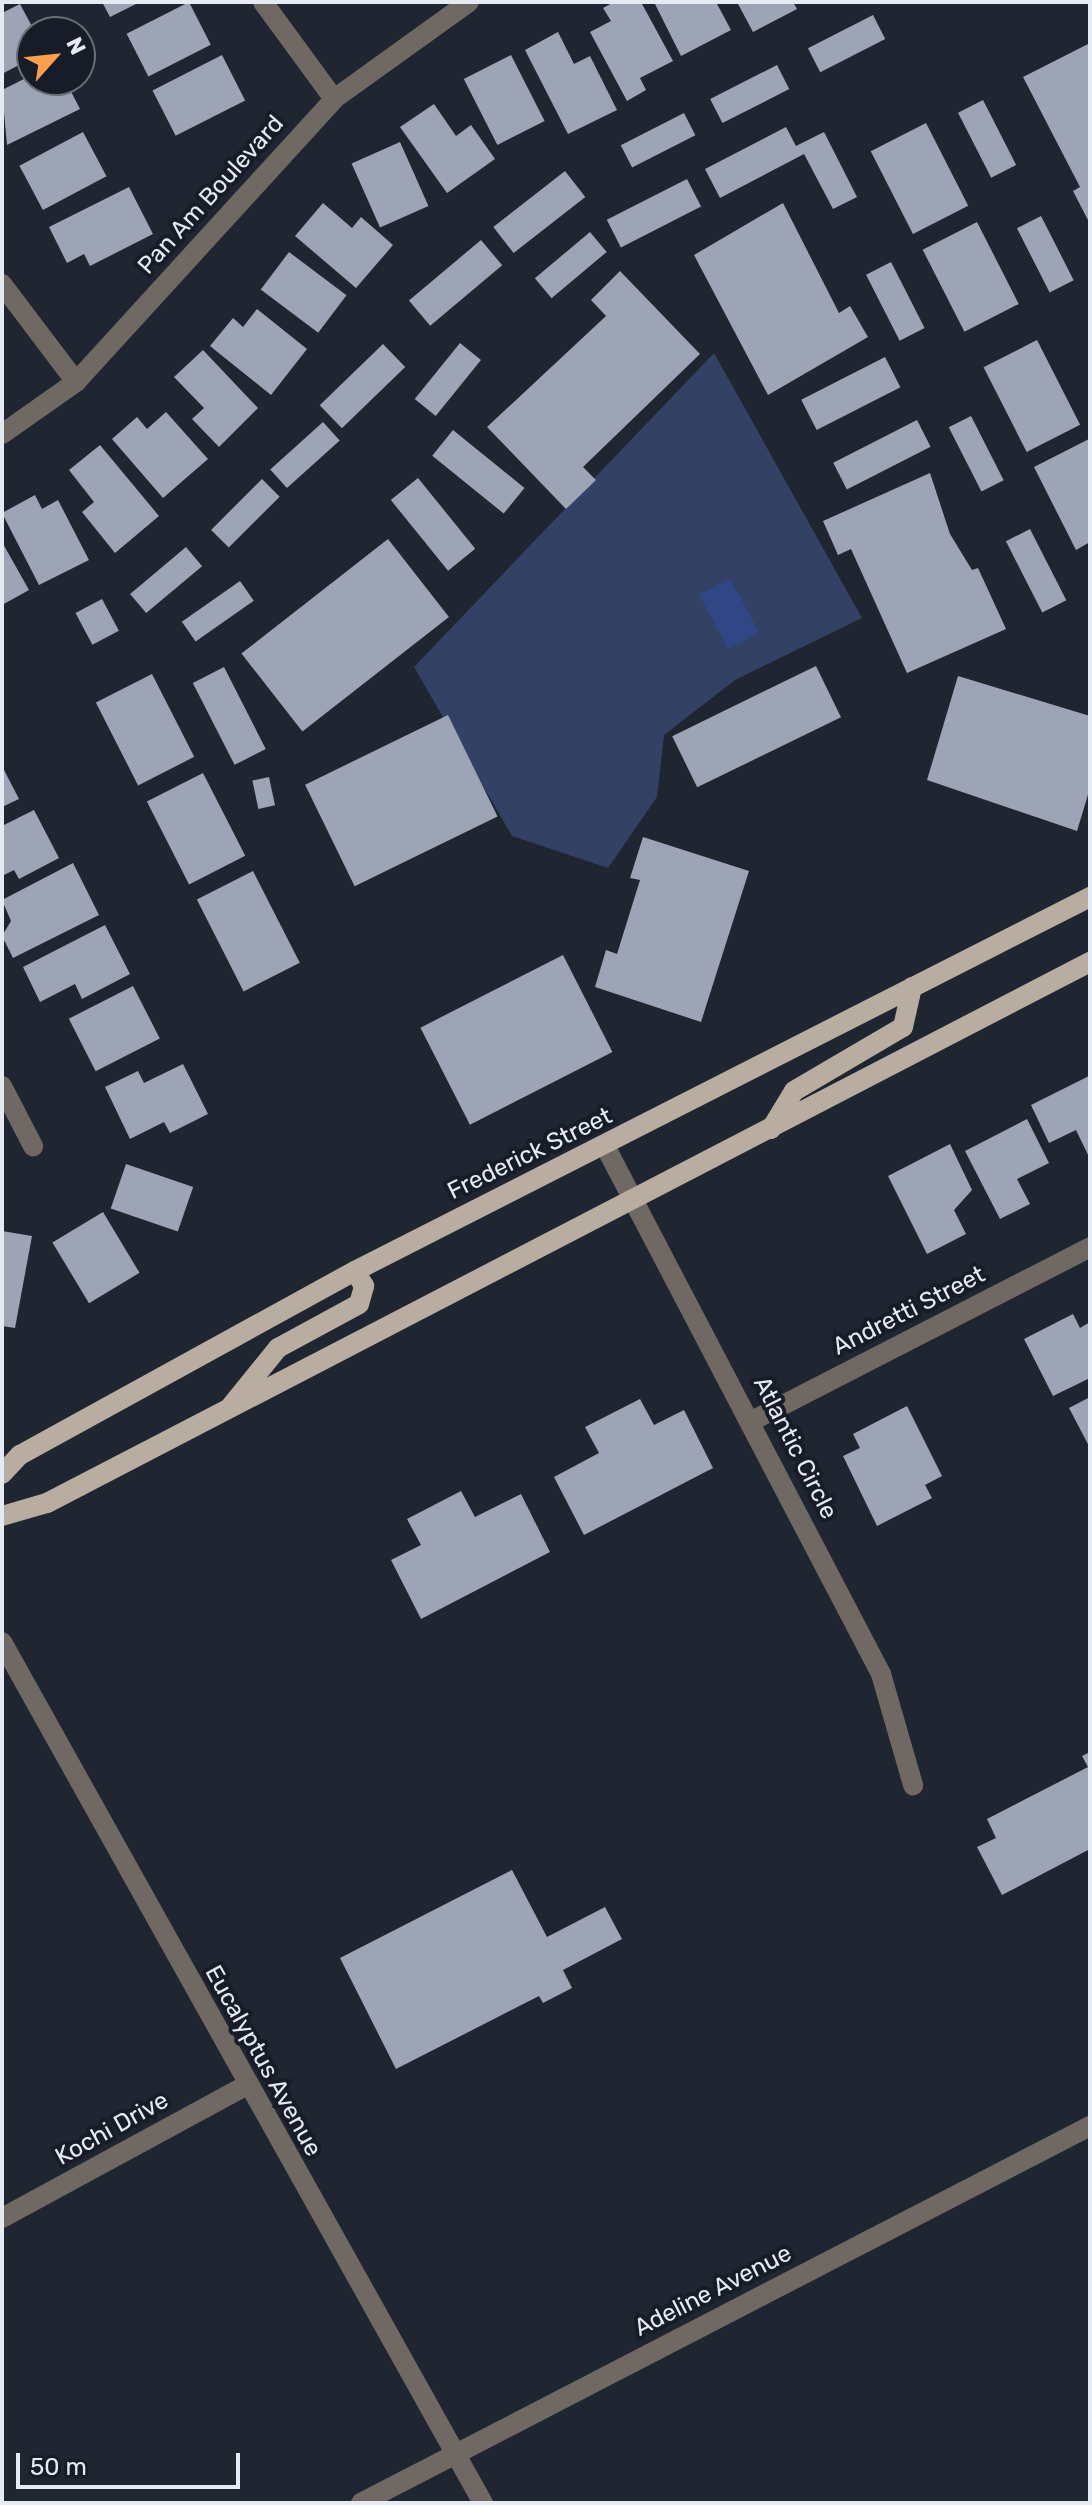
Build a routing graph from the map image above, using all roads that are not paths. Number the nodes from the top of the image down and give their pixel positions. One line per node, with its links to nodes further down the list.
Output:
1 (263, 2): 3 (street)
2 (469, 2): 3 (street, Pan Am Boulevard)
3 (334, 99): 5 (street, Pan Am Boulevard)
4 (2, 284): 5 (street)
5 (76, 382): 6 (street, Pan Am Boulevard)
6 (2, 434)
7 (1090, 897): 9 (main road, Frederick Street)
8 (1090, 962): 11 (main road)
9 (912, 987): 11 (main road); 13 (main road, Frederick Street)
10 (2, 1086): 12 (street)
11 (771, 1129): 14 (main road)
12 (33, 1146)
13 (605, 1146): 14 (street, Atlantic Circle); 16 (main road, Frederick Street)
14 (635, 1200): 17 (main road); 18 (street, Atlantic Circle)
15 (1090, 1247): 18 (street, Andretti Street)
16 (355, 1271): 17 (main road); 19 (main road, Frederick Street)
17 (228, 1409): 20 (main road)
18 (752, 1421): 22 (street, Atlantic Circle)
19 (2, 1474)
20 (2, 1516)
21 (2, 1642): 23 (street, Eucalyptus Avenue)
22 (913, 1785)
23 (247, 2085): 25 (street, Kochi Drive); 26 (street, Eucalyptus Avenue)
24 (1090, 2126): 26 (street, Adeline Avenue)
25 (3, 2214)
26 (455, 2454): 27 (street, Adeline Avenue); 28 (street, Eucalyptus Avenue)
27 (361, 2503)
28 (483, 2503)

